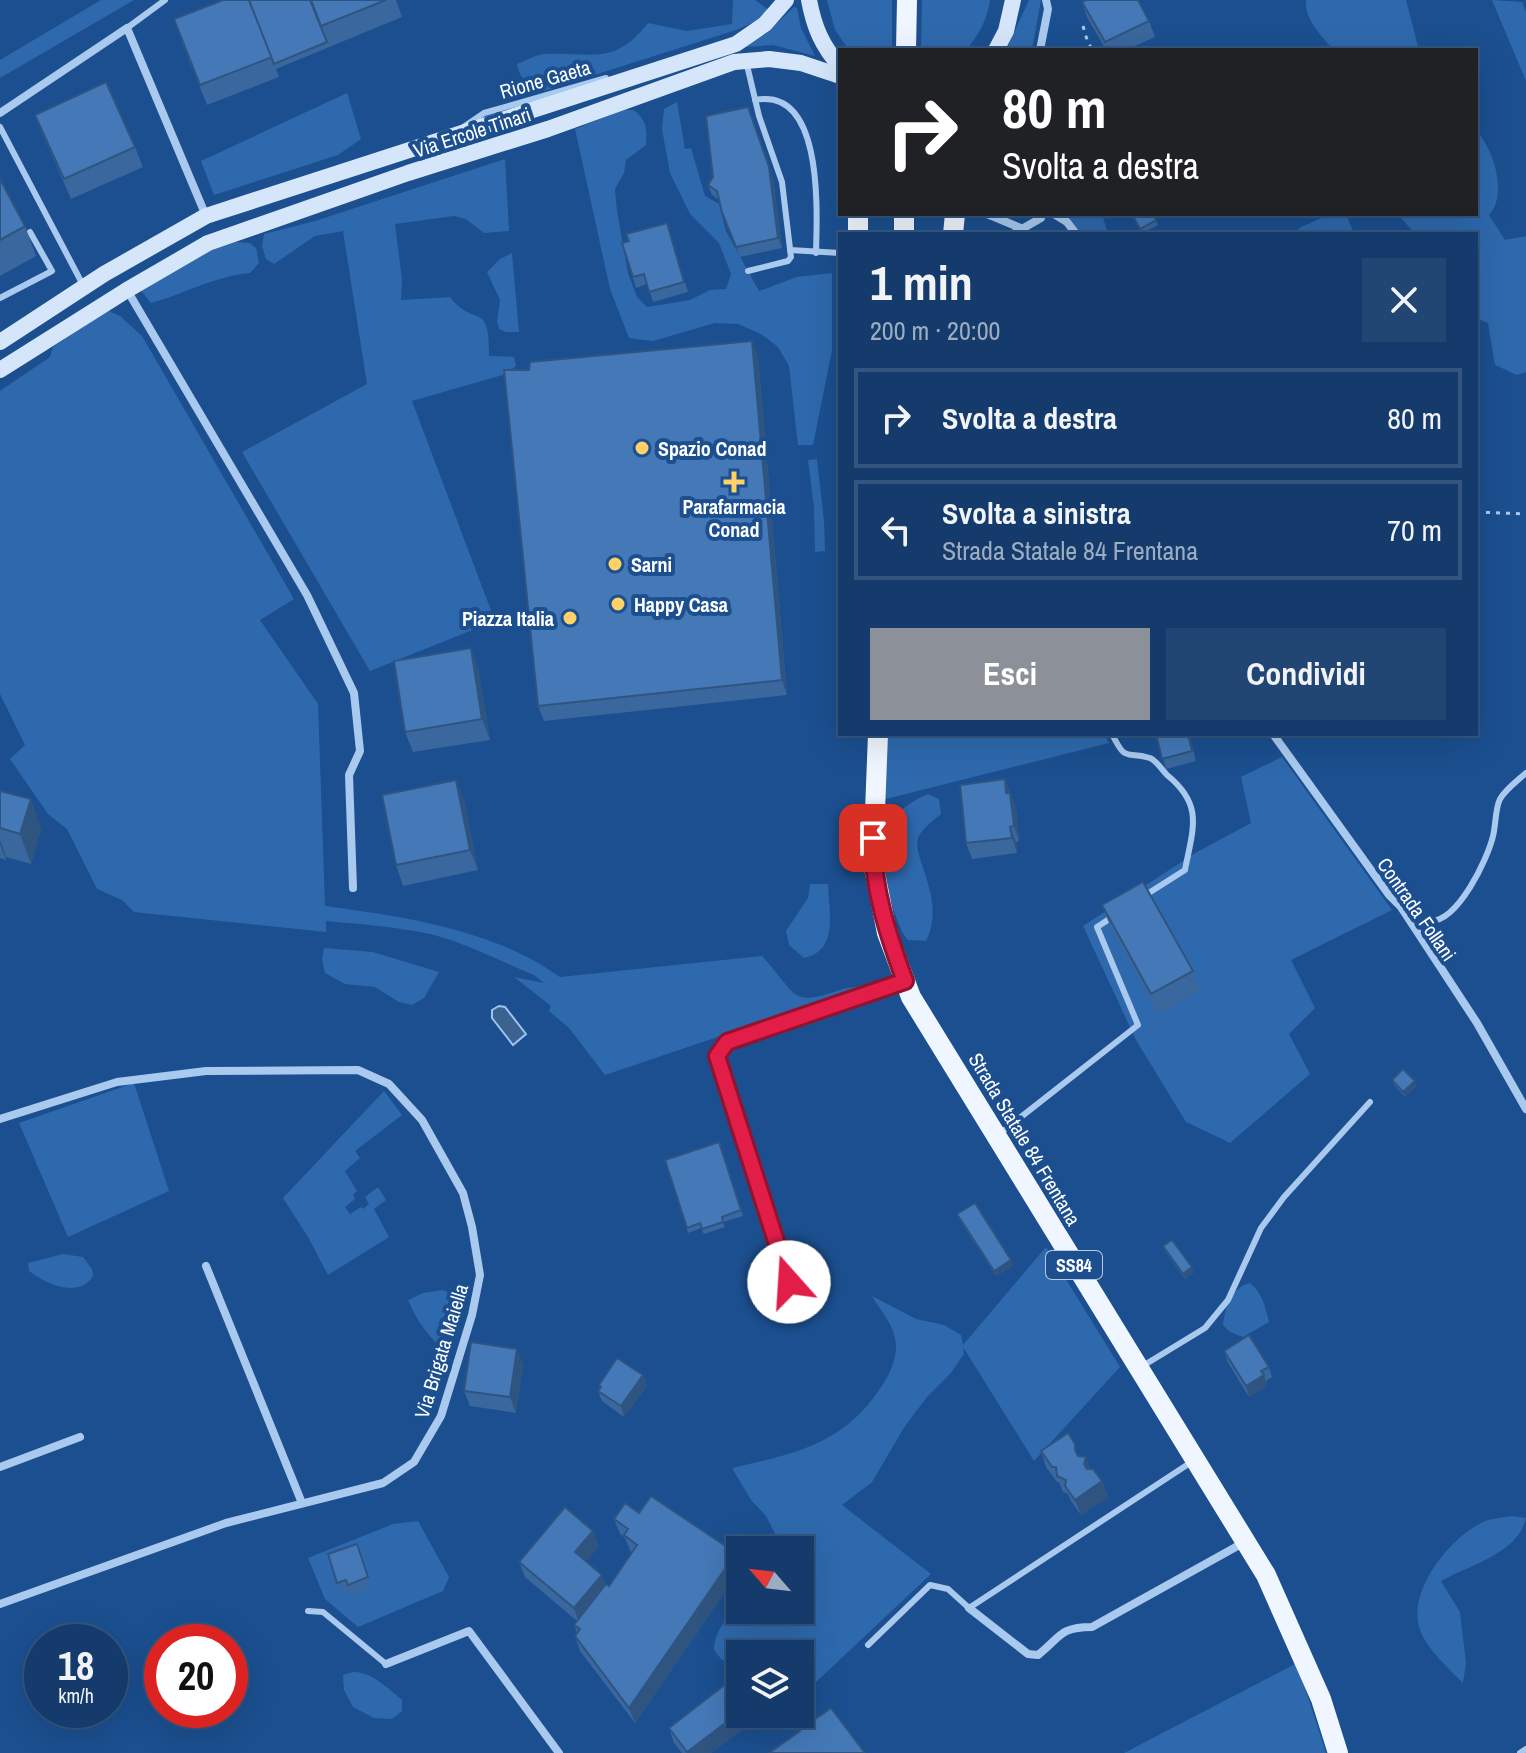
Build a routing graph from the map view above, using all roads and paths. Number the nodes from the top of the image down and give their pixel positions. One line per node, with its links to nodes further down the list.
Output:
1 (165, 0): 8 (lane)
2 (786, 0): 19 (street, Via Ercole Tinari)
3 (809, 0): 14 (street)
4 (907, 0): 9 (main road)
5 (1013, 0): 10 (street)
6 (1046, 0): 11 (street)
7 (1083, 26): 12 (path)
8 (127, 28): 17 (street); 19 (street)
9 (906, 48)
10 (997, 48)
11 (1040, 48)
12 (1092, 48)
13 (746, 61): 15 (street, Via Ercole Tinari); 16 (lane); 32 (street, Via Ercole Tinari)
14 (838, 64)
15 (838, 75)
16 (755, 100): 27 (lane); 28 (lane)
17 (0, 113)
18 (0, 127): 31 (lane)
19 (206, 216): 31 (street, Via Ercole Tinari)
20 (992, 216): 23 (street)
21 (1042, 216): 23 (street)
22 (1057, 216): 26 (street)
23 (1023, 229): 25 (street)
24 (30, 232): 33 (lane)
25 (1017, 232)
26 (1074, 232)
27 (790, 250): 28 (lane); 30 (lane)
28 (816, 253): 29 (lane)
29 (838, 253)
30 (748, 271)
31 (84, 287): 34 (street, Via Ercole Tinari)
32 (127, 290): 35 (street, Via Ercole Tinari); 44 (street)
33 (0, 298)
34 (0, 341)
35 (0, 370)
36 (1478, 512): 37 (path)
37 (1526, 514)
38 (872, 736): 42 (main road)
39 (878, 736): 42 (main road, Strada Statale 84 Frentana / SS84)
40 (1113, 736): 45 (lane)
41 (1274, 736): 46 (street, Contrada Follani)
42 (875, 759): 48 (main road, Strada Statale 84 Frentana / SS84)
43 (1526, 773): 46 (lane)
44 (353, 888)
45 (1135, 902)
46 (1401, 907): 50 (street, Contrada Follani)
47 (1122, 910): 52 (lane)
48 (905, 981): 52 (main road, Strada Statale 84 Frentana / SS84); 54 (lane)
49 (1370, 1102): 55 (lane)
50 (1526, 1109)
51 (0, 1119): 59 (street, Via Brigata Maiella)
52 (995, 1138): 55 (main road, Strada Statale 84 Frentana / SS84)
53 (206, 1266): 59 (street)
54 (799, 1309)
55 (1138, 1368): 57 (main road, Strada Statale 84 Frentana / SS84)
56 (80, 1437): 58 (street)
57 (1196, 1459): 60 (main road, Strada Statale 84 Frentana / SS84); 62 (lane)
58 (0, 1467)
59 (302, 1503): 61 (street, Via Brigata Maiella)
60 (1246, 1541): 62 (street); 68 (main road, Strada Statale 84 Frentana / SS84)
61 (0, 1604)
62 (969, 1608): 64 (lane)
63 (308, 1611): 65 (lane)
64 (868, 1645)
65 (386, 1664): 67 (street)
66 (1526, 1749): 69 (lane)
67 (559, 1753)
68 (1338, 1753)
69 (1520, 1753)

